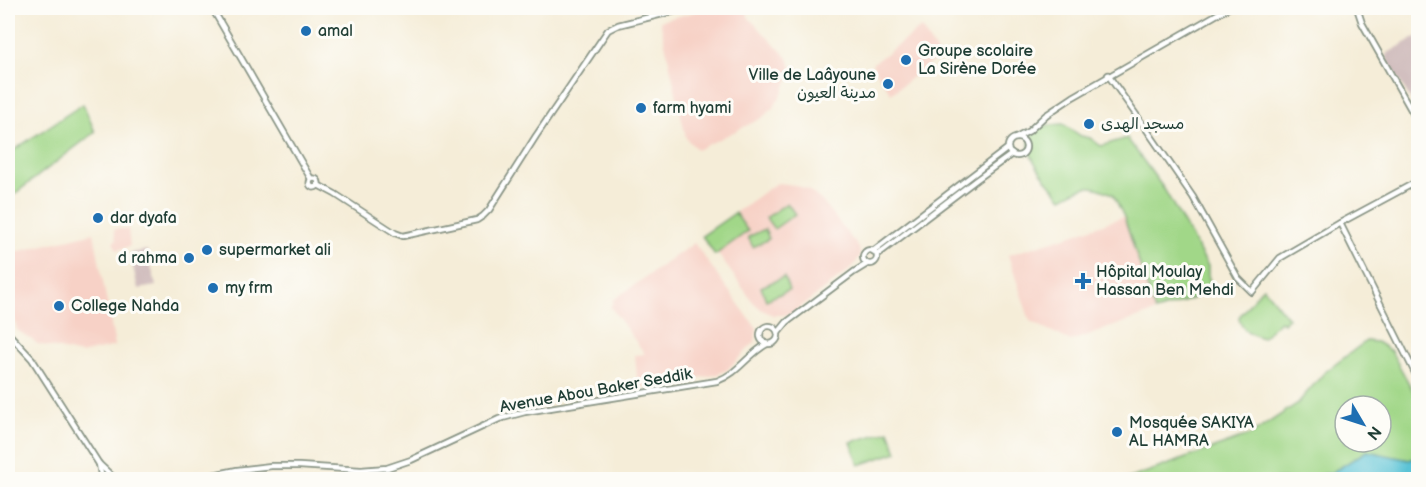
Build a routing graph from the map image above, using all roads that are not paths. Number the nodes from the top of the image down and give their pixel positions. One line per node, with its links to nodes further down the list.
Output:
1 (212, 8): 2 (main road)
2 (687, 8)
3 (1228, 8): 5 (main road)
4 (1357, 8): 6 (main road)
5 (1108, 75): 7 (main road); 13 (main road)
6 (1419, 122)
7 (1029, 131): 8 (main road); 9 (main road)
8 (1016, 138): 9 (main road); 10 (main road)
9 (1026, 146): 11 (main road)
10 (1008, 148): 11 (main road); 14 (main road)
11 (1012, 154): 14 (main road)
12 (1419, 182): 13 (main road)
13 (1340, 224): 25 (main road)
14 (875, 253): 15 (main road); 16 (main road)
15 (863, 257): 16 (main road); 17 (main road)
16 (867, 264): 17 (main road)
17 (854, 272): 18 (main road)
18 (787, 322): 19 (main road); 21 (main road)
19 (774, 327): 21 (main road); 22 (main road)
20 (8, 333): 26 (main road)
21 (778, 333): 23 (main road)
22 (760, 337): 23 (main road); 24 (main road, Avenue Abou Baker Seddik)
23 (767, 344): 24 (main road, Avenue Abou Baker Seddik)
24 (755, 351): 29 (main road, Avenue Abou Baker Seddik)
25 (1419, 379)
26 (99, 464): 27 (main road); 28 (main road)
27 (102, 480)
28 (116, 480)
29 (189, 480)

